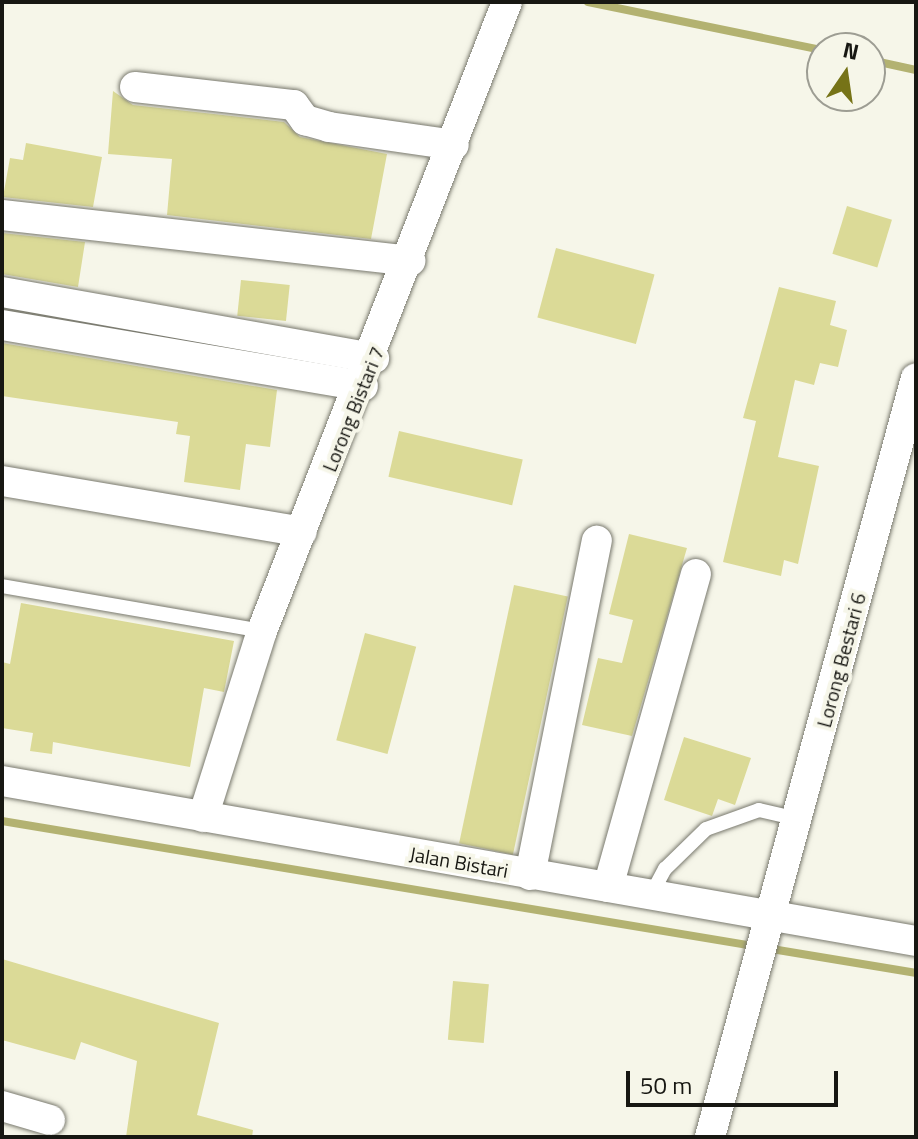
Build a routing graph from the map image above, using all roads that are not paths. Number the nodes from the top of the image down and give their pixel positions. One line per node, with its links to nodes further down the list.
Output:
1 (506, 7): 3 (street, Lorong Bistari 7)
2 (135, 87): 3 (street)
3 (454, 145): 5 (street, Lorong Bistari 7)
4 (2, 215): 5 (street)
5 (410, 261): 8 (street, Lorong Bistari 7)
6 (2, 292): 8 (street)
7 (2, 325): 10 (street)
8 (374, 358): 10 (street, Lorong Bistari 7)
9 (916, 378): 19 (street, Lorong Bestari 6)
10 (363, 386): 12 (street, Lorong Bistari 7)
11 (2, 481): 12 (street)
12 (302, 532): 16 (street, Lorong Bistari 7)
13 (597, 541): 20 (street)
14 (696, 574): 21 (street)
15 (2, 586): 16 (lane)
16 (262, 631): 18 (street, Lorong Bistari 7)
17 (2, 781): 18 (street, Jalan Bistari)
18 (203, 817): 20 (street, Jalan Bistari)
19 (798, 819): 22 (lane); 23 (street, Lorong Bestari 6)
20 (530, 875): 21 (street, Jalan Bistari)
21 (608, 887): 22 (street, Jalan Bistari)
22 (651, 895): 23 (street, Jalan Bistari)
23 (768, 930): 24 (street, Jalan Bistari); 27 (street, Lorong Bestari 6)
24 (916, 941)
25 (2, 1106): 26 (street)
26 (50, 1120)
27 (710, 1137)

